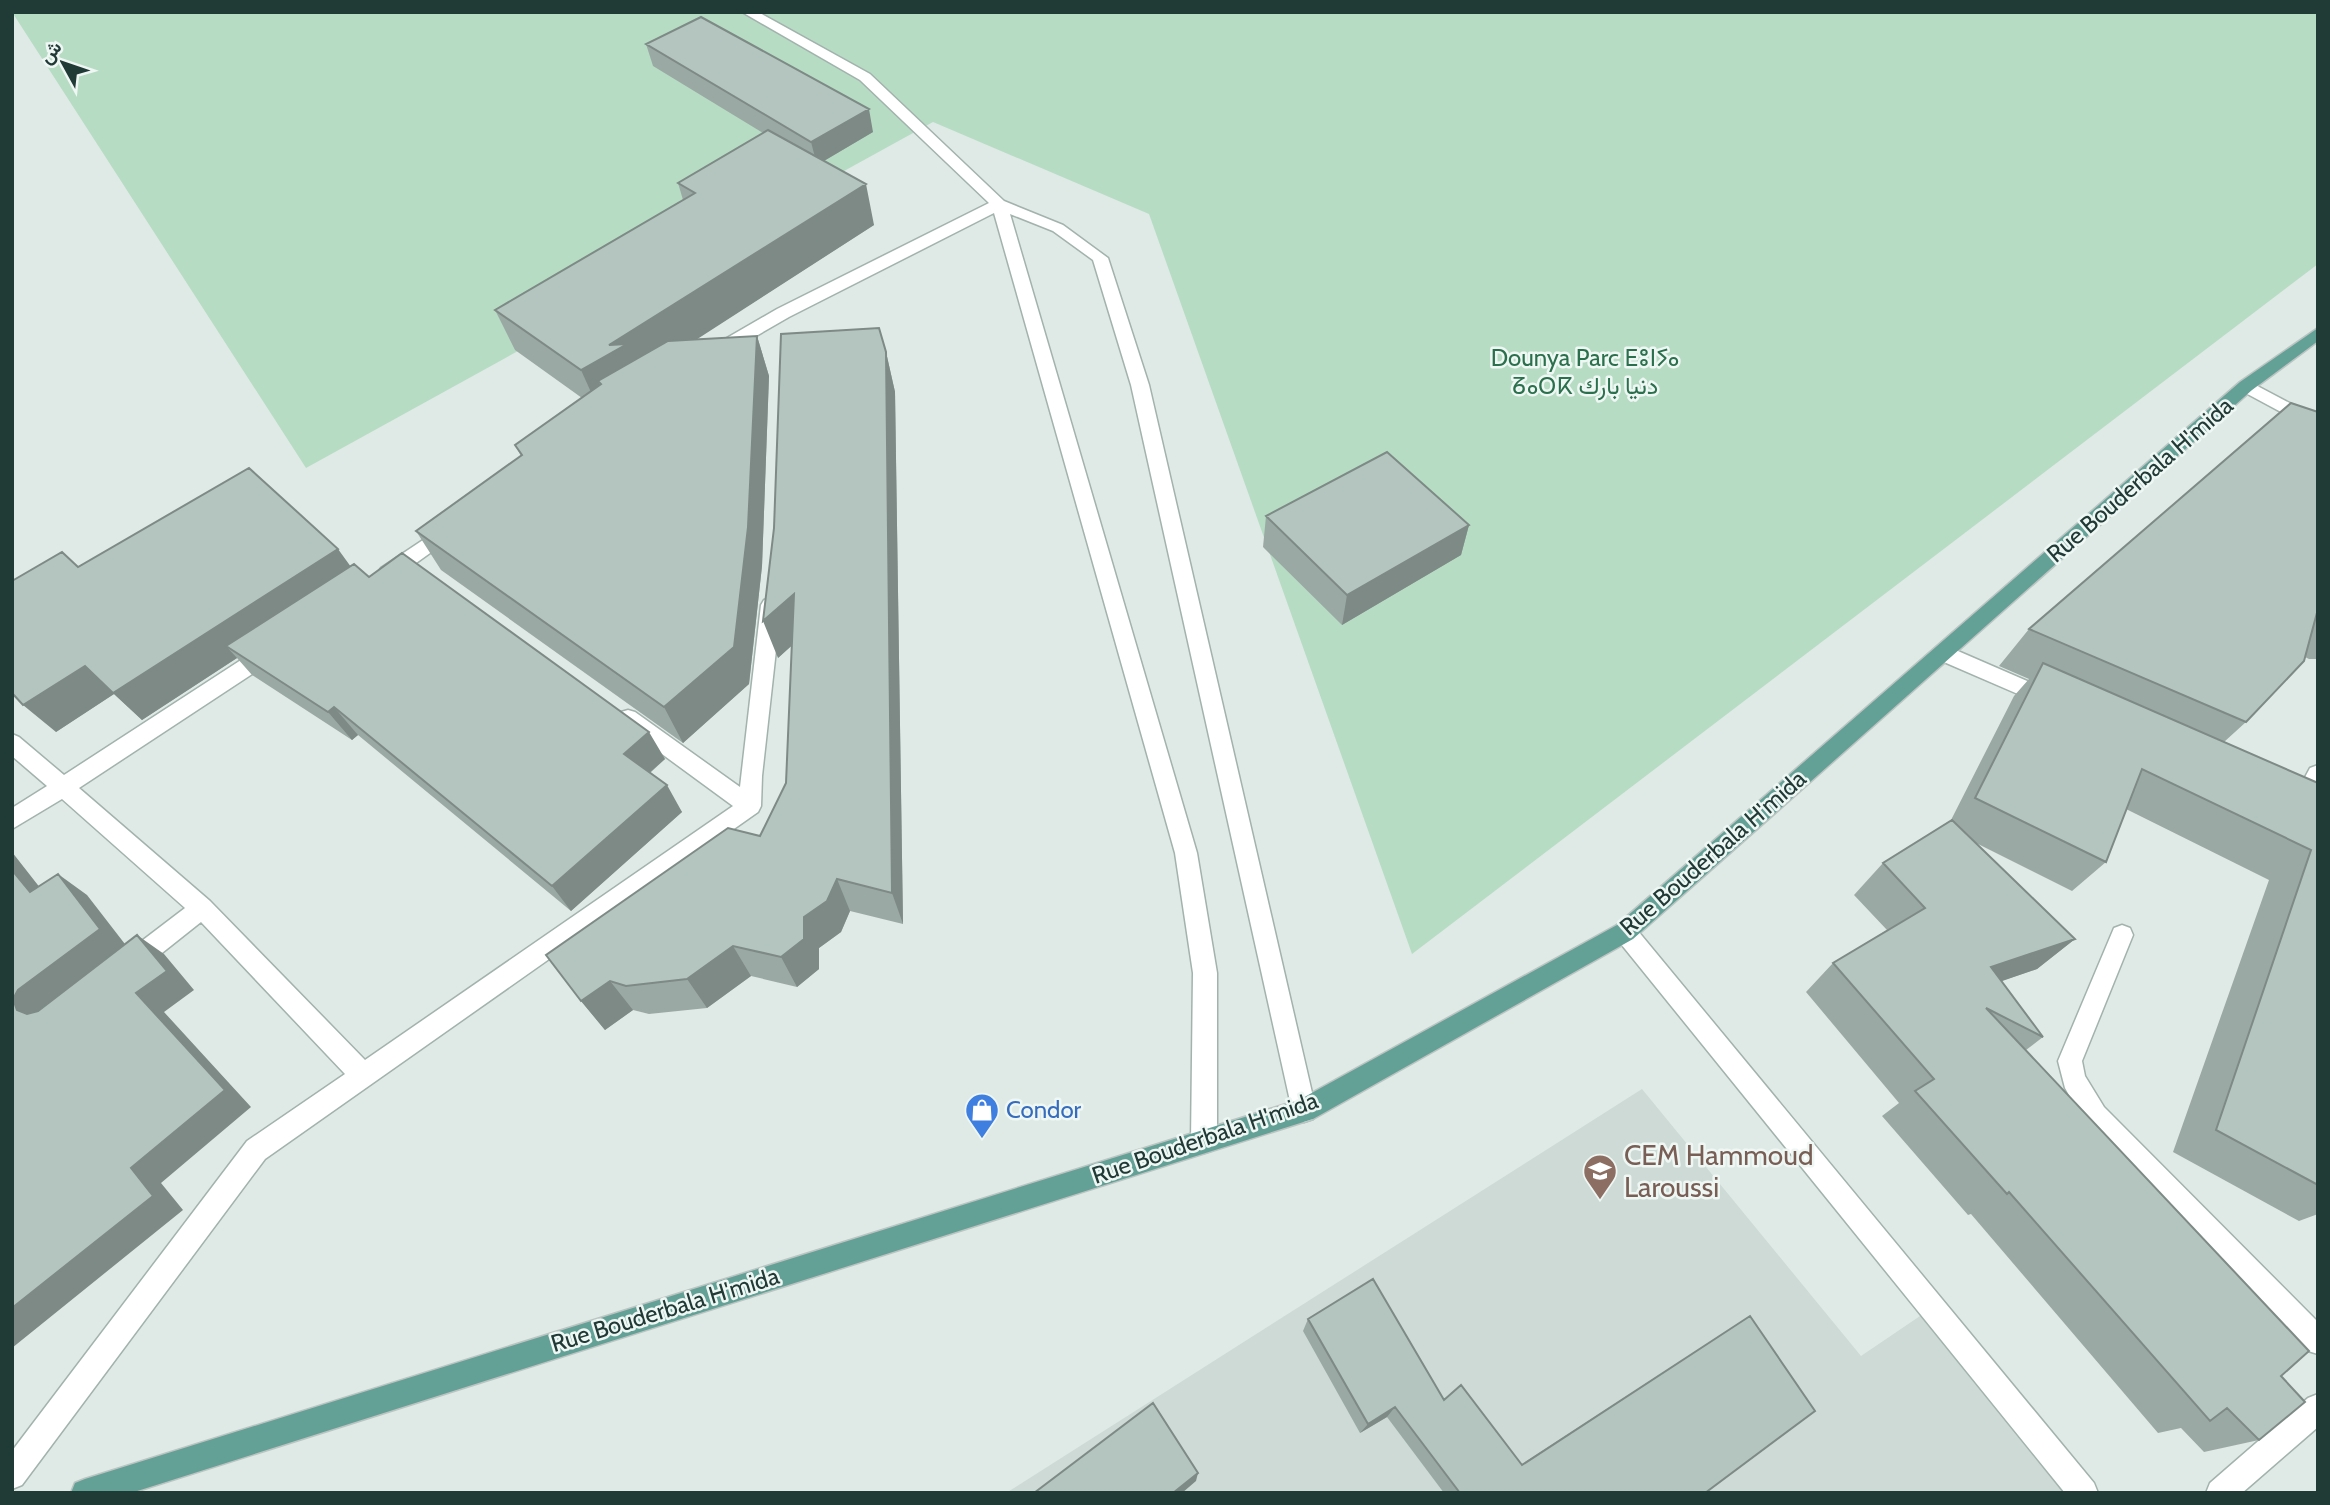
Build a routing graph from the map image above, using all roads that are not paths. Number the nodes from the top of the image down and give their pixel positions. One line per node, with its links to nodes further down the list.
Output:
1 (748, 12): 2 (street)
2 (999, 204): 3 (street); 29 (street); 30 (street)
3 (783, 313): 5 (street); 6 (street)
4 (2318, 333): 7 (main road, Rue Bouderbala H'mida)
5 (782, 340)
6 (700, 361)
7 (2246, 386): 8 (street); 15 (main road, Rue Bouderbala H'mida)
8 (2318, 426)
9 (463, 519): 10 (street)
10 (408, 559): 11 (street); 13 (street)
11 (430, 575)
12 (774, 579): 21 (street)
13 (374, 582)
14 (282, 643): 20 (street)
15 (1944, 653): 17 (street); 25 (main road, Rue Bouderbala H'mida)
16 (607, 703): 21 (street)
17 (2071, 709)
18 (12, 743): 20 (street)
19 (2318, 774): 22 (street)
20 (64, 788): 23 (street); 24 (street)
21 (750, 807): 28 (street)
22 (2301, 812)
23 (12, 820)
24 (202, 908): 27 (street); 28 (street)
25 (1625, 932): 29 (main road, Rue Bouderbala H'mida); 35 (street)
26 (2122, 935): 31 (street)
27 (114, 976)
28 (363, 1075): 33 (street)
29 (1304, 1110): 30 (main road, Rue Bouderbala H'mida)
30 (1204, 1141): 34 (main road, Rue Bouderbala H'mida)
31 (2318, 1342)
32 (2318, 1408): 36 (street)
33 (12, 1475)
34 (85, 1493)
35 (2084, 1493)
36 (2220, 1493)

